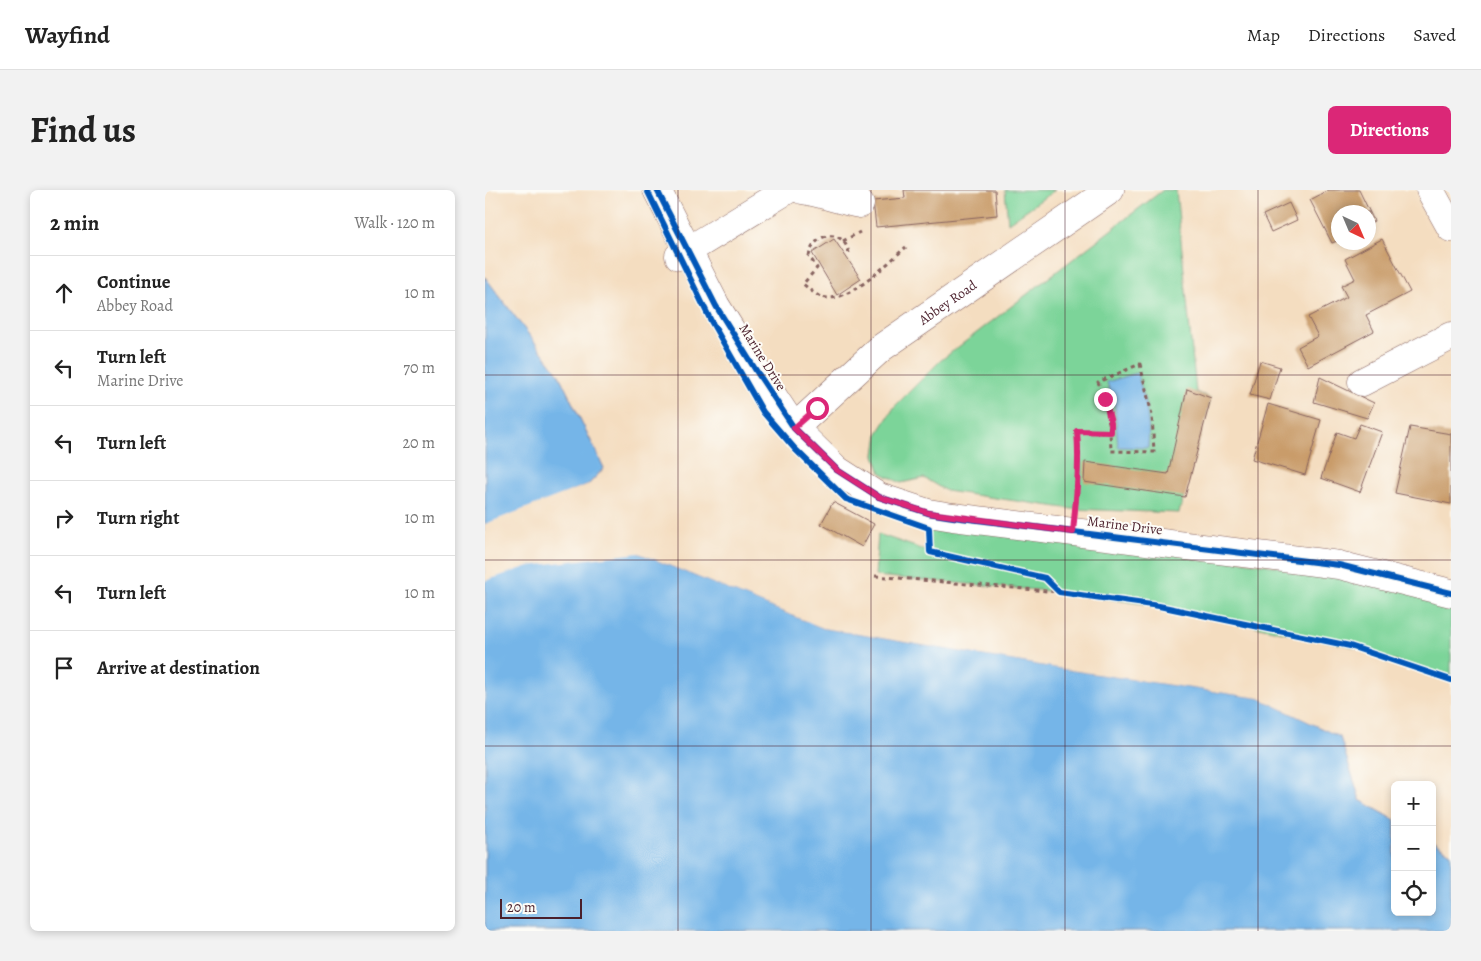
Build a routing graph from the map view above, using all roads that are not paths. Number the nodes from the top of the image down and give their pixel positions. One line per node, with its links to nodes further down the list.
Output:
1 (657, 190): 8 (street, Marine Drive)
2 (787, 190): 8 (street)
3 (802, 190): 6 (street)
4 (1110, 190): 11 (street, Abbey Road)
5 (1430, 190): 7 (street)
6 (860, 204)
7 (1451, 228)
8 (684, 253): 11 (street, Marine Drive)
9 (1451, 336): 10 (street)
10 (1362, 382)
11 (794, 428): 12 (street, Marine Drive)
12 (1451, 593)

